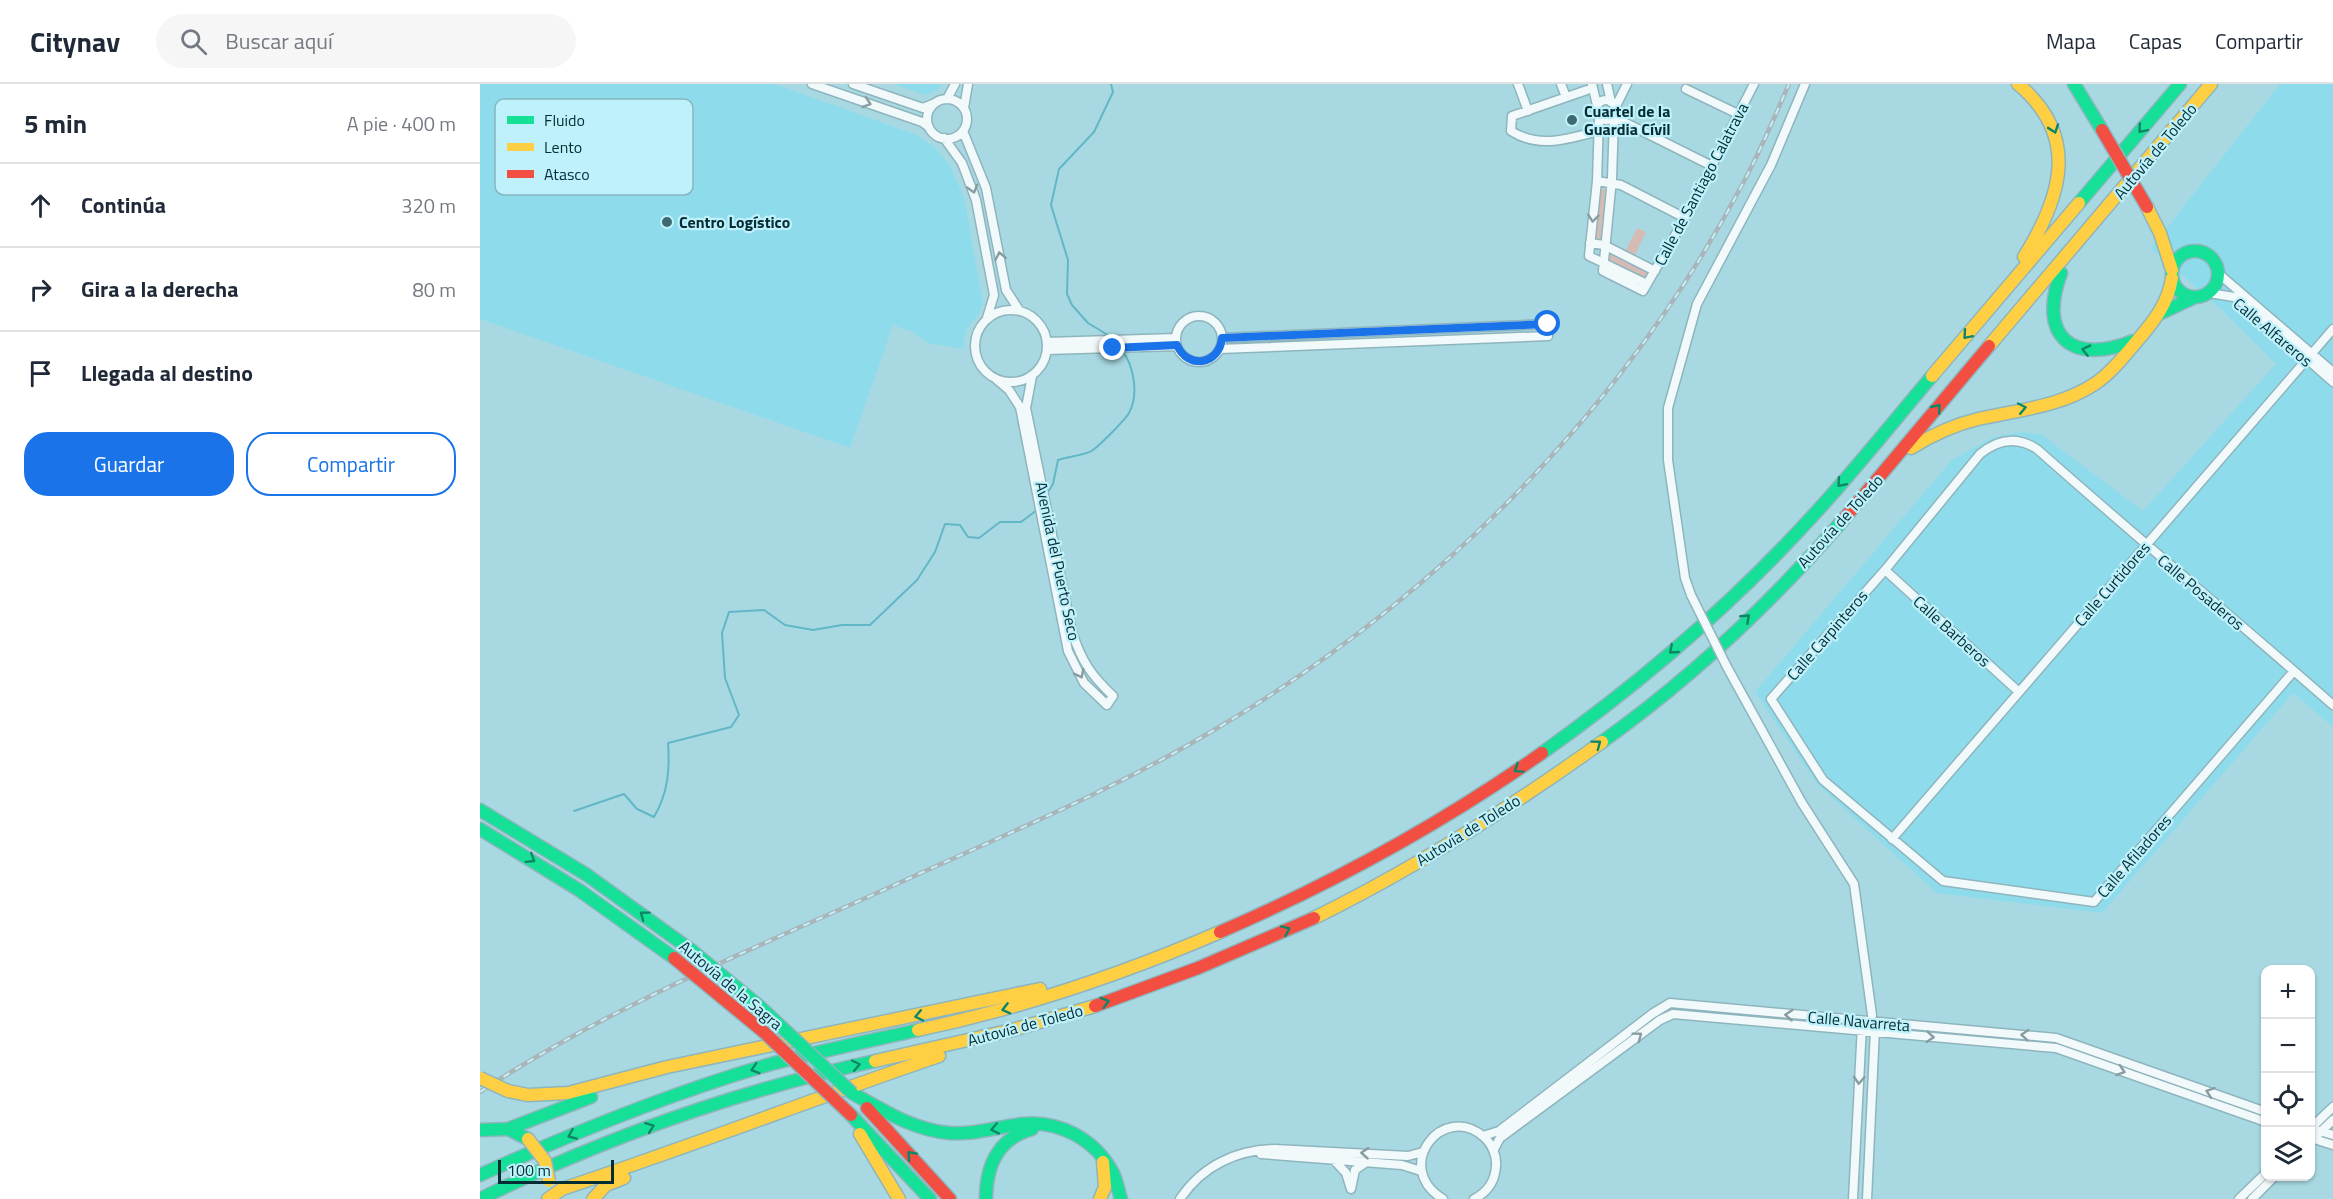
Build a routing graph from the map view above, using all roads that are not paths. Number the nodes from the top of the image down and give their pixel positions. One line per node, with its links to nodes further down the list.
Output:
1 (812, 84): 26 (street, Avenida del Puerto Seco, one-way to 26)
2 (852, 84): 19 (street)
3 (955, 84): 18 (street)
4 (968, 84): 21 (street)
5 (1518, 84): 23 (street)
6 (1561, 84): 17 (street)
7 (1607, 84): 22 (street)
8 (1627, 84): 22 (street)
9 (1754, 84): 24 (street, Calle de Santiago Calatrava)
10 (1805, 84): 71 (street, bridge)
11 (2018, 84): 43 (main road, one-way to 43)
12 (2074, 84): 34 (main road, bridge)
13 (2180, 84): 43 (main road, Autovía de Toledo, one-way to 43)
14 (2211, 84): 38 (main road, Autovía de Toledo)
15 (1590, 87): 17 (street); 20 (street)
16 (1686, 89): 24 (street)
17 (1566, 97): 23 (street)
18 (947, 99): 19 (street); 21 (street)
19 (935, 103): 26 (street)
20 (1597, 105): 22 (street); 25 (street)
21 (964, 108): 27 (street)
22 (1614, 109): 25 (street); 30 (street); 32 (street)
23 (1528, 111): 28 (street)
24 (1738, 114): 30 (street, Calle de Santiago Calatrava)
25 (1599, 118): 28 (street)
26 (929, 127): 29 (street, Avenida del Puerto Seco)
27 (963, 131): 29 (street); 46 (street, one-way to 27)
28 (1598, 131): 31 (street)
29 (944, 138): 48 (street, Avenida del Puerto Seco, one-way to 48)
30 (1712, 166): 33 (street, Calle de Santiago Calatrava)
31 (1597, 181): 32 (street); 35 (street, one-way to 35)
32 (1612, 183): 33 (street); 36 (street)
33 (1686, 218): 40 (street, Calle de Santiago Calatrava)
34 (2160, 233): 37 (main road); 41 (main road)
35 (1590, 243): 36 (street); 39 (street)
36 (1604, 245): 39 (street); 40 (street)
37 (2194, 250): 41 (main road); 42 (main road)
38 (2071, 253): 50 (main road, one-way to 38); 61 (main road, Autovía de Toledo, one-way to 38)
39 (1603, 266): 40 (street, Calle de Santiago Calatrava)
40 (1655, 271)
41 (2172, 274): 45 (main road); 47 (main road)
42 (2219, 274): 44 (main road); 55 (street, Calle Alfareros)
43 (2006, 291): 70 (main road, Autovía de Toledo, one-way to 70)
44 (2209, 293): 45 (main road); 55 (street, Calle Alfareros)
45 (2195, 297): 47 (main road)
46 (1019, 310): 48 (street); 53 (street)
47 (2162, 313): 50 (main road)
48 (987, 318): 58 (street, Avenida del Puerto Seco)
49 (2333, 329): 55 (street, Calle Curtidores)
50 (2141, 337): 61 (main road, one-way to 50)
51 (1222, 338): 52 (street); 54 (street); 54 (street)
52 (1176, 342): 53 (street); 53 (street); 54 (street)
53 (1047, 346): 57 (street, Avenida del Puerto Seco)
54 (1220, 349)
55 (2309, 356): 56 (street, Calle Alfareros); 59 (street, Calle Alfareros); 62 (street, Calle Curtidores)
56 (2333, 372)
57 (1032, 376): 58 (street); 58 (street, Avenida del Puerto Seco, one-way to 57)
58 (998, 380)
59 (2333, 382)
60 (2011, 440): 62 (street, Calle Posaderos); 63 (street, Calle Carpinteros)
61 (1901, 453): 74 (main road, Autovía de Toledo, one-way to 61)
62 (2146, 546): 64 (street, Calle Posaderos); 65 (street, Calle Curtidores)
63 (1885, 570): 65 (street, Calle Barberos); 69 (street, Calle Carpinteros)
64 (2294, 671): 66 (street, Calle Posaderos); 69 (street, Calle Afiladores)
65 (2019, 692): 69 (street, Calle Curtidores)
66 (2333, 705)
67 (480, 810): 77 (main road, Autovía de la Sagra, one-way to 67, bridge)
68 (480, 829): 80 (main road, Autovía de la Sagra, one-way to 80, bridge)
69 (1892, 839)
70 (1101, 978): 75 (main road, one-way to 75); 101 (main road, Autovía de Toledo, one-way to 101)
71 (1874, 1018): 72 (street, Calle Navarreta); 73 (street); 79 (street, Calle Navarreta, one-way to 71)
72 (1862, 1026): 73 (street, Calle Navarreta); 90 (street, Calle Navarreta, one-way to 90); 94 (street, Calle Navarreta, one-way to 72); 118 (street, one-way to 118)
73 (1875, 1032): 82 (street, Calle Navarreta, one-way to 82); 119 (street)
74 (989, 1036): 92 (main road); 105 (main road, Autovía de Toledo, one-way to 74)
75 (696, 1061): 76 (main road, bridge); 85 (main road)
76 (480, 1078)
77 (869, 1106): 83 (main road, Autovía de la Sagra, one-way to 77); 110 (main road, one-way to 77)
78 (2333, 1107): 86 (street)
79 (2261, 1111)
80 (851, 1115): 108 (main road); 109 (main road, Autovía de la Sagra)
81 (2333, 1120): 87 (street)
82 (2261, 1121)
83 (1053, 1125): 96 (main road); 111 (main road)
84 (481, 1129): 85 (main road)
85 (508, 1129): 106 (main road, bridge)
86 (2315, 1129)
87 (2321, 1131): 88 (street); 89 (street)
88 (2315, 1133)
89 (2333, 1135)
90 (1483, 1136): 94 (street); 95 (street)
91 (2315, 1136): 93 (street)
92 (712, 1138): 106 (main road); 107 (main road)
93 (2333, 1145)
94 (1494, 1149): 117 (street)
95 (1423, 1152): 97 (street, one-way to 97); 100 (street)
96 (1101, 1156): 112 (main road); 113 (main road)
97 (1234, 1156): 98 (street); 114 (street)
98 (1334, 1160): 99 (street); 104 (street)
99 (1365, 1162): 100 (street); 104 (street)
100 (1421, 1171): 116 (street)
101 (480, 1175)
102 (2261, 1177): 120 (street)
103 (2270, 1181): 121 (street)
104 (1351, 1189): 115 (street)
105 (480, 1199)
106 (547, 1199)
107 (592, 1199)
108 (899, 1199)
109 (930, 1199)
110 (950, 1199)
111 (986, 1199)
112 (1100, 1199)
113 (1122, 1199)
114 (1180, 1199)
115 (1350, 1199)
116 (1443, 1199)
117 (1474, 1199)
118 (1853, 1199)
119 (1867, 1199)
120 (2239, 1199)
121 (2252, 1199)

